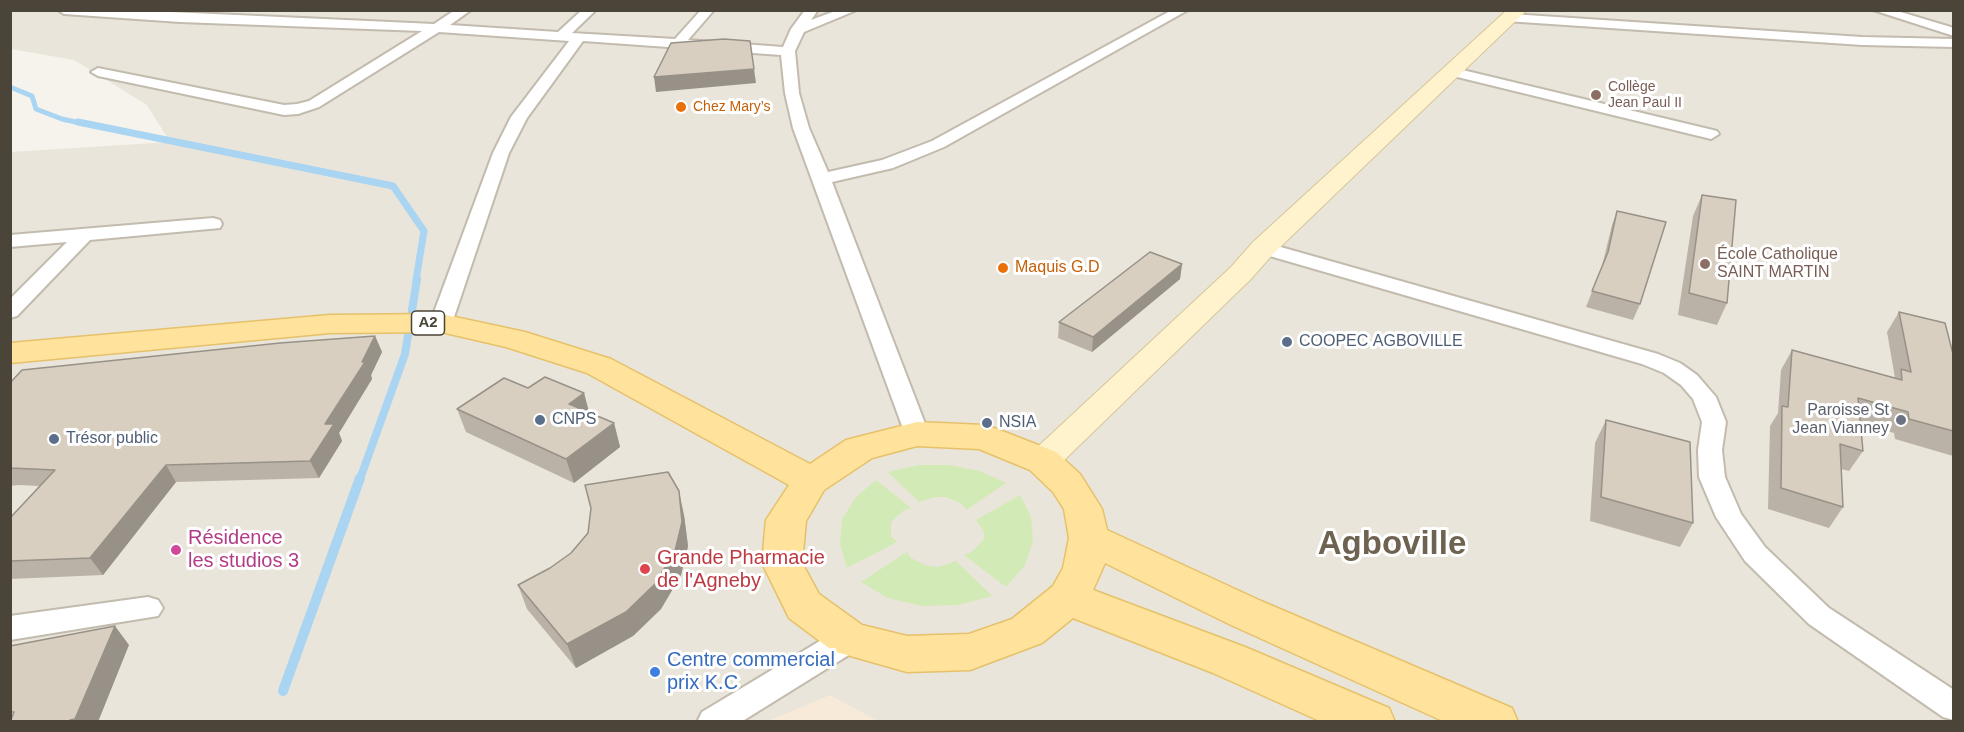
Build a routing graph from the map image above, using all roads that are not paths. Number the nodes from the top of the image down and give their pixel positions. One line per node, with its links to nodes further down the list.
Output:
1 (64, 10): 11 (street)
2 (465, 10): 12 (street)
3 (590, 10): 15 (street)
4 (708, 10): 17 (street)
5 (812, 10): 13 (street)
6 (851, 10): 13 (street)
7 (1182, 10): 22 (street)
8 (1880, 10): 14 (street)
9 (375, 13): 11 (street)
10 (1514, 14): 16 (street); 19 (main road)
11 (395, 26): 12 (street)
12 (439, 28): 15 (street); 20 (street)
13 (798, 29): 18 (street)
14 (1953, 32)
15 (571, 36): 17 (street); 28 (street)
16 (1953, 43)
17 (678, 44): 18 (street)
18 (788, 51): 22 (street)
19 (1450, 71): 21 (street); 26 (main road)
20 (98, 72)
21 (1711, 134)
22 (822, 179): 30 (street)
23 (213, 224): 24 (street)
24 (85, 234): 25 (street); 27 (street)
25 (10, 241)
26 (1263, 248): 31 (main road); 38 (street)
27 (10, 312)
28 (441, 323): 29 (main road, A2); 32 (main road, A2)
29 (10, 353)
30 (917, 434): 31 (main road); 32 (main road)
31 (1043, 461): 33 (main road)
32 (811, 481): 37 (main road)
33 (1089, 538): 34 (main road); 41 (main road)
34 (1068, 598): 37 (main road); 40 (main road)
35 (148, 608): 36 (street)
36 (10, 628)
37 (849, 639): 39 (street)
38 (1953, 707)
39 (712, 722)
40 (1372, 722)
41 (1496, 722)

